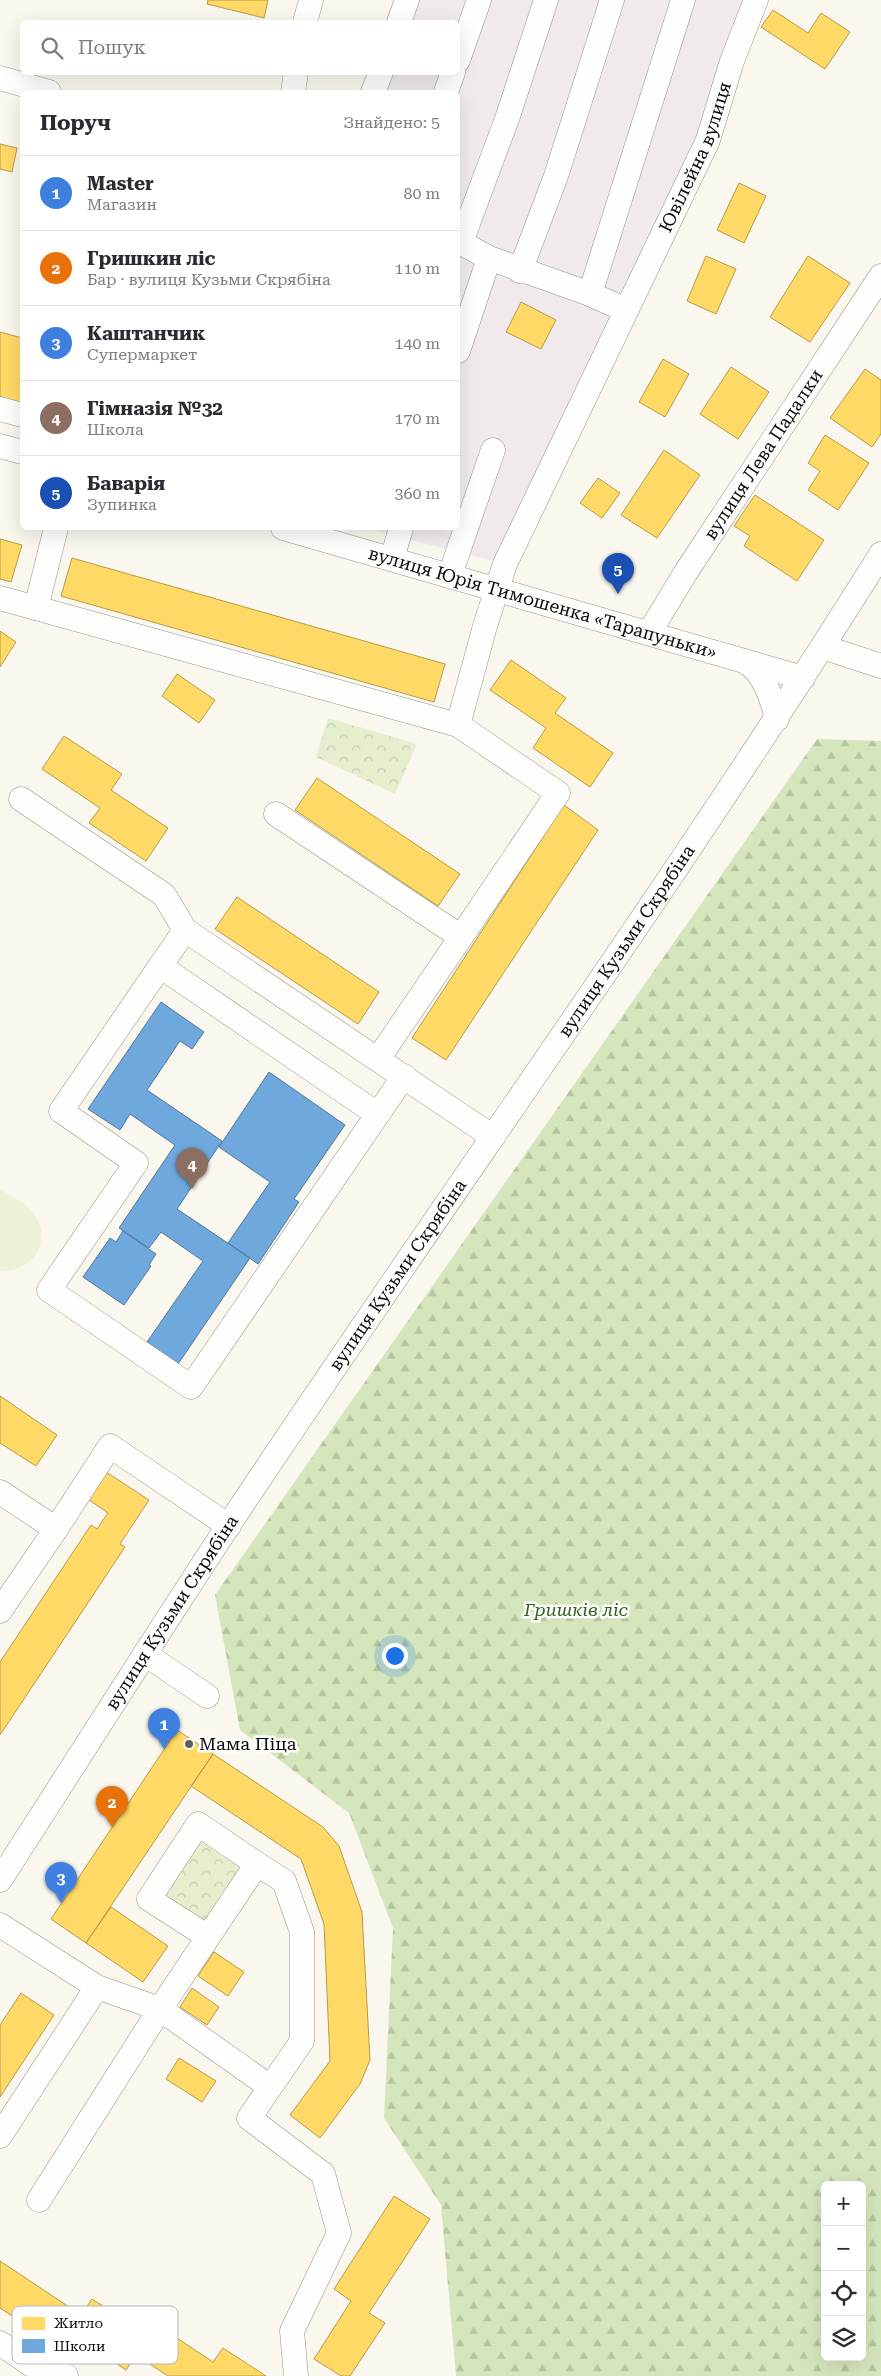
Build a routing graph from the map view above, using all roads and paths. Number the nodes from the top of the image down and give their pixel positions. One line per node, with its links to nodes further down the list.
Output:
1 (311, 0): 8 (street)
2 (407, 0): 9 (street)
3 (479, 0): 10 (street)
4 (546, 0): 19 (street)
5 (612, 0): 22 (street)
6 (683, 0): 24 (street)
7 (756, 0): 25 (street, Ювілейна вулиця)
8 (306, 20)
9 (400, 20)
10 (460, 54)
11 (295, 75): 16 (street)
12 (380, 75): 17 (street)
13 (452, 75): 18 (street)
14 (0, 78): 15 (street)
15 (42, 90)
16 (292, 90)
17 (374, 90)
18 (447, 90)
19 (460, 239)
20 (460, 243): 21 (street)
21 (489, 258): 22 (street); 26 (street)
22 (520, 271): 24 (street)
23 (881, 276): 42 (street, вулиця Лева Падалки)
24 (590, 294): 25 (street)
25 (626, 310): 39 (street, Ювілейна вулиця)
26 (460, 345)
27 (0, 409): 28 (street)
28 (20, 414)
29 (0, 446): 31 (street)
30 (493, 450): 38 (street)
31 (20, 451)
32 (56, 530): 41 (street)
33 (298, 530): 35 (street, вулиця Юрія Тимошенка «Тарапуньки»)
34 (399, 530): 37 (street)
35 (335, 535): 37 (street, вулиця Юрія Тимошенка «Тарапуньки»)
36 (881, 554): 43 (street, вулиця Кузьми Скрябіна)
37 (392, 559): 38 (street, вулиця Юрія Тимошенка «Тарапуньки»)
38 (450, 576): 39 (street, вулиця Юрія Тимошенка «Тарапуньки»)
39 (496, 589): 42 (street, вулиця Юрія Тимошенка «Тарапуньки»); 48 (street, Ювілейна вулиця)
40 (0, 598): 41 (street)
41 (36, 608): 48 (street)
42 (649, 633): 44 (street, вулиця Юрія Тимошенка «Тарапуньки»)
43 (823, 647): 45 (street); 46 (street, вулиця Кузьми Скрябіна)
44 (742, 660): 46 (street, вулиця Юрія Тимошенка «Тарапуньки»); 47 (street)
45 (881, 666)
46 (803, 678): 47 (street, вулиця Кузьми Скрябіна)
47 (777, 719): 57 (street, вулиця Кузьми Скрябіна)
48 (458, 725): 52 (street)
49 (21, 799): 51 (street)
50 (276, 814): 52 (street)
51 (184, 930): 53 (street); 54 (street)
52 (460, 937): 54 (street)
53 (160, 966): 56 (street); 56 (street)
54 (378, 1059): 55 (street)
55 (404, 1076): 56 (street); 57 (street)
56 (377, 1114)
57 (493, 1136): 59 (street, вулиця Кузьми Скрябіна)
58 (0, 1492): 60 (street)
59 (229, 1526): 60 (street); 62 (street, вулиця Кузьми Скрябіна)
60 (56, 1529): 61 (street)
61 (0, 1611)
62 (145, 1654): 63 (street); 65 (street, вулиця Кузьми Скрябіна)
63 (208, 1696)
64 (258, 1864): 67 (street); 67 (street); 70 (street)
65 (0, 1880)
66 (0, 1925): 68 (street)
67 (208, 1937): 69 (street)
68 (97, 1987): 69 (street); 71 (street)
69 (160, 2010): 70 (street); 72 (street)
70 (270, 2087): 77 (street)
71 (0, 2136)
72 (39, 2200)
73 (0, 2343): 74 (street)
74 (12, 2351)
75 (30, 2364): 76 (street)
76 (66, 2376)
77 (296, 2376)

